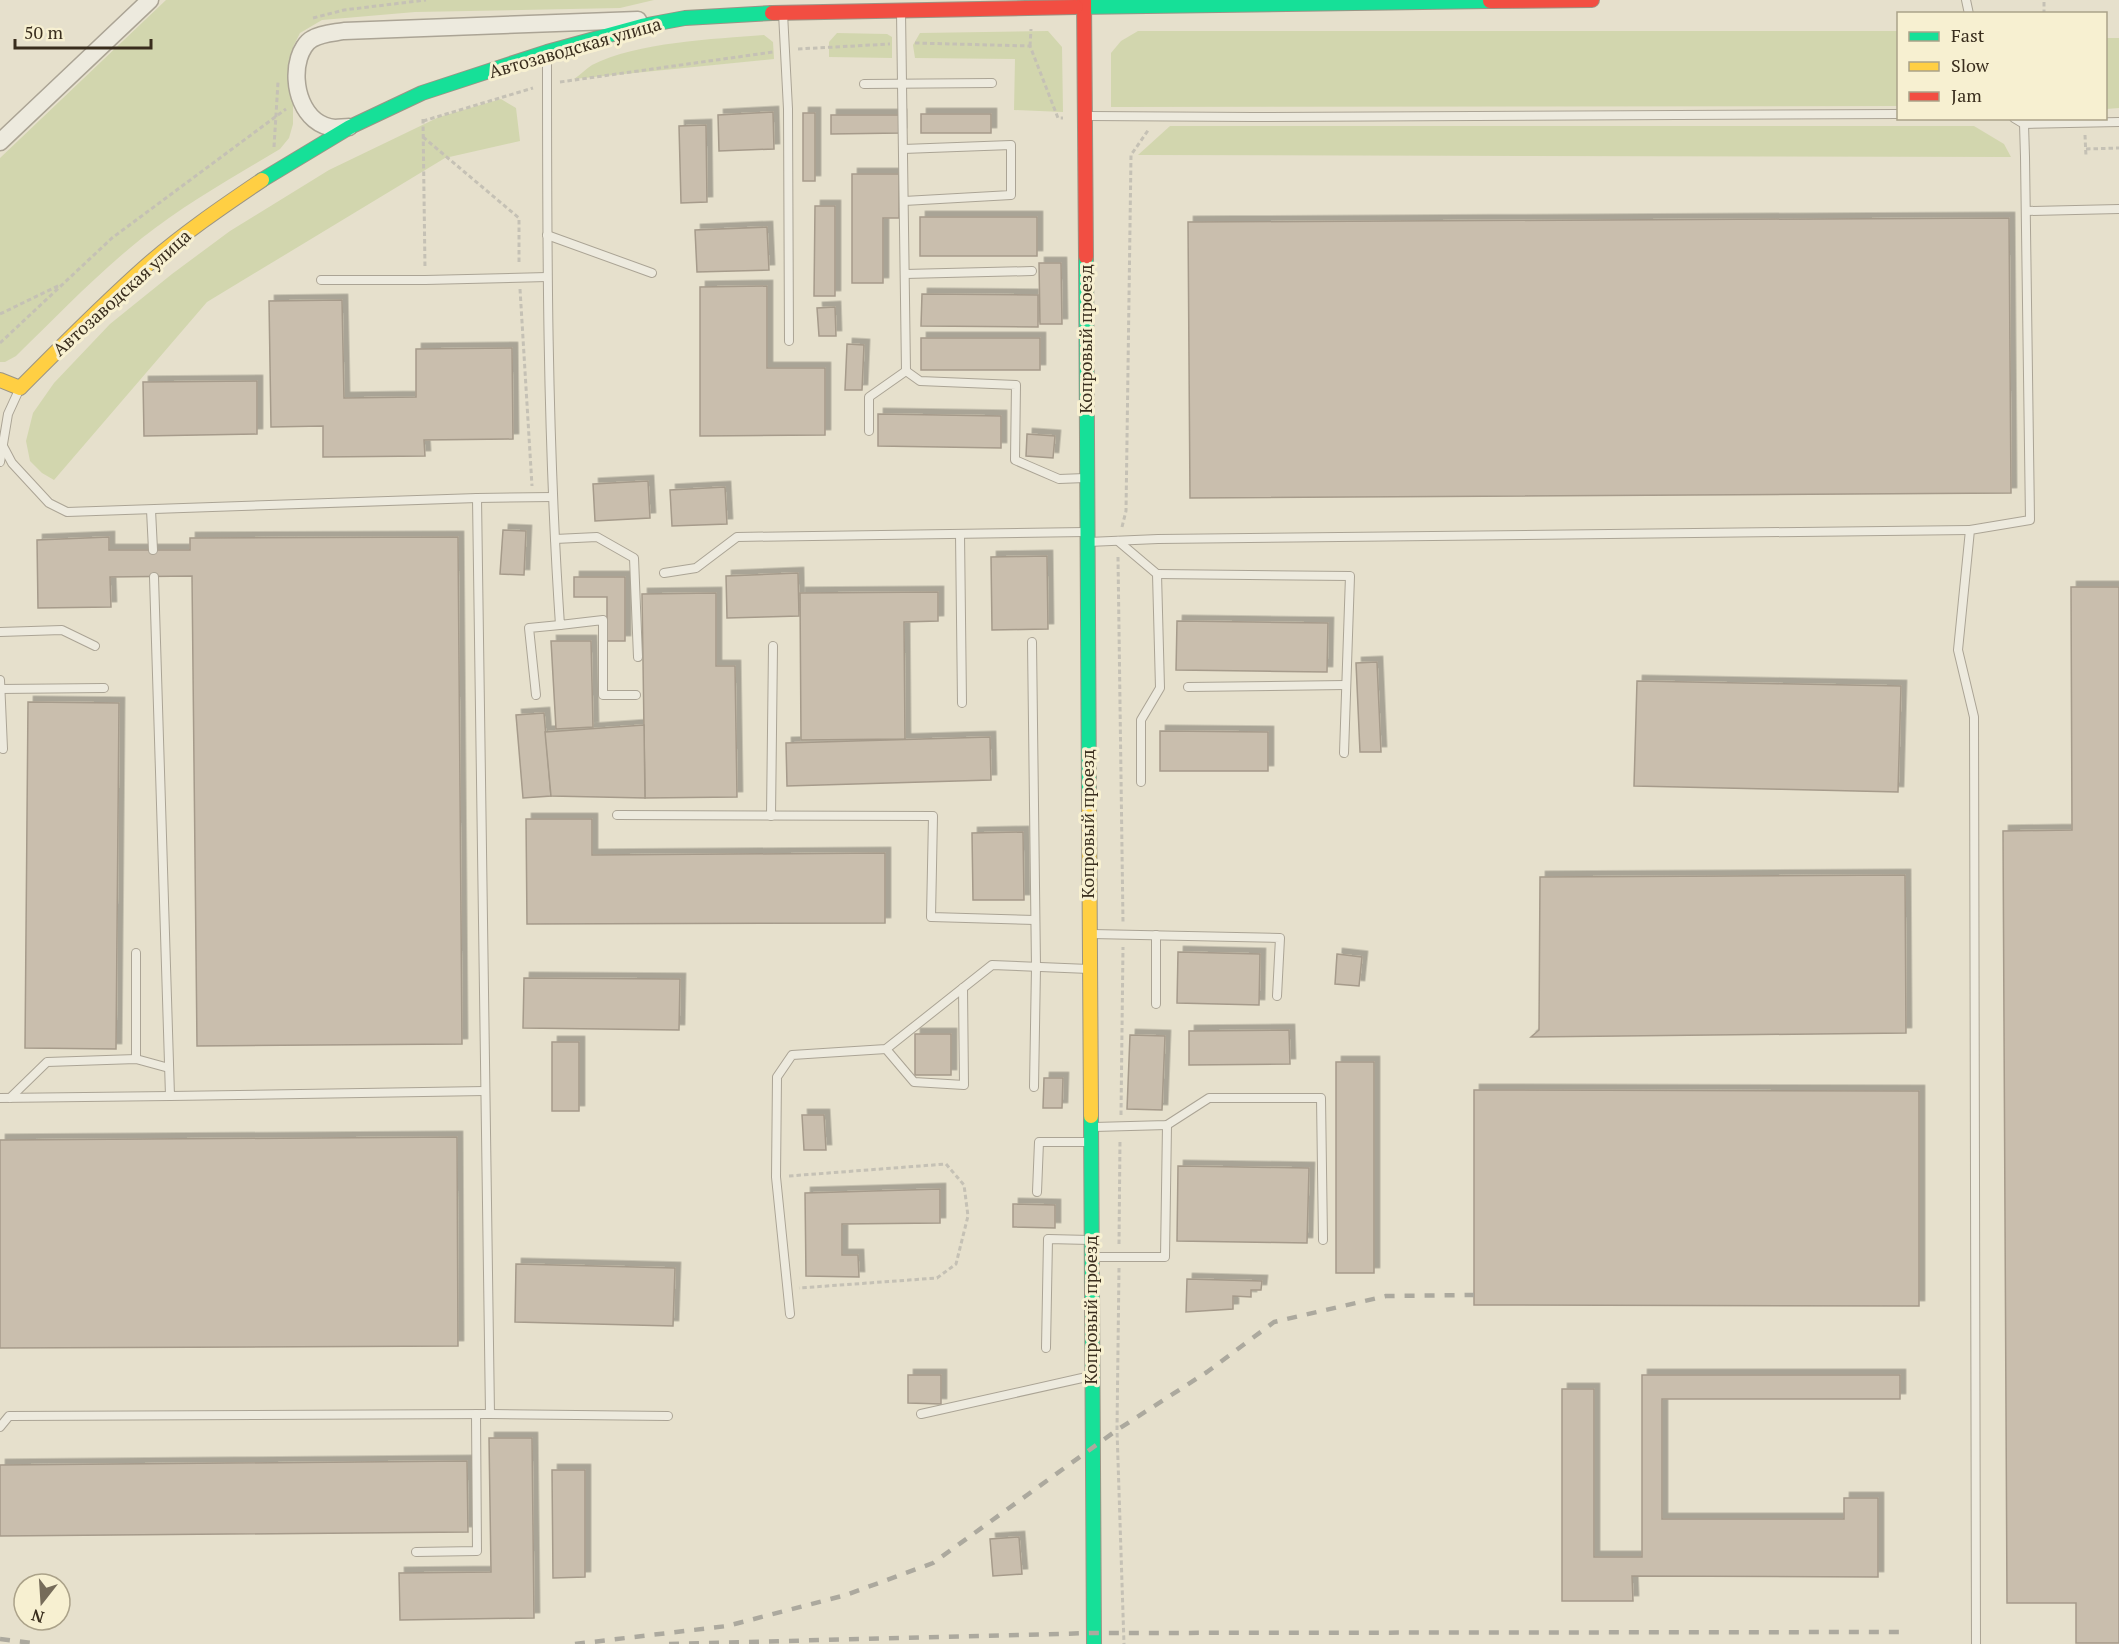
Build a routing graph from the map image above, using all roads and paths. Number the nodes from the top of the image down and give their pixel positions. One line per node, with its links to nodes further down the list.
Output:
1 (150, 0): 23 (street)
2 (1468, 0): 3 (main road, Автозаводская улица); 4 (main road, Автозаводская улица)
3 (1592, 0)
4 (1084, 2): 5 (main road, Автозаводская улица); 15 (main road, Копровый проезд)
5 (901, 9): 6 (main road, Автозаводская улица); 9 (lane)
6 (783, 12): 7 (main road, Автозаводская улица); 41 (lane)
7 (686, 18): 8 (main road, Автозаводская улица); 13 (street)
8 (547, 52): 12 (main road, Автозаводская улица); 31 (lane)
9 (902, 83): 10 (lane); 11 (lane); 25 (lane)
10 (992, 83)
11 (864, 84)
12 (423, 93): 21 (main road, Автозаводская улица); 22 (path)
13 (300, 101): 21 (street); 39 (path)
14 (1897, 114): 16 (lane)
15 (1084, 116): 16 (lane); 50 (main road, Копровый проезд)
16 (1156, 116): 59 (path)
17 (2017, 120): 20 (lane)
18 (2085, 122): 19 (lane); 20 (lane); 26 (path)
19 (2119, 122)
20 (2024, 124): 30 (lane)
21 (350, 127): 45 (main road, Автозаводская улица)
22 (423, 137): 36 (path); 38 (path)
23 (0, 142)
24 (2119, 148): 26 (path)
25 (903, 149): 28 (lane); 28 (lane)
26 (2085, 149): 27 (path)
27 (2086, 157)
28 (904, 201): 34 (lane)
29 (2119, 209): 30 (lane)
30 (2027, 211): 55 (lane)
31 (548, 235): 33 (lane); 35 (lane)
32 (1032, 271): 34 (lane)
33 (652, 273)
34 (905, 274): 43 (lane)
35 (547, 277): 36 (lane); 51 (lane)
36 (519, 278): 38 (lane); 53 (path)
37 (321, 280): 38 (lane)
38 (425, 280)
39 (64, 282): 40 (path); 42 (path)
40 (0, 314)
41 (789, 341)
42 (0, 343)
43 (906, 371): 47 (lane); 50 (lane)
44 (0, 380): 45 (main road)
45 (20, 388): 46 (lane)
46 (4, 414): 48 (lane)
47 (869, 431)
48 (3, 446): 49 (lane); 54 (lane)
49 (0, 462)
50 (1086, 478): 57 (main road, Копровый проезд)
51 (553, 497): 53 (lane); 58 (lane)
52 (477, 498): 53 (lane); 54 (lane); 97 (lane)
53 (532, 498)
54 (151, 510): 60 (lane)
55 (1970, 530): 59 (lane); 123 (lane)
56 (960, 534): 57 (lane); 61 (lane); 77 (lane)
57 (1087, 537): 59 (lane); 84 (main road, Копровый проезд)
58 (555, 539): 64 (lane); 69 (lane)
59 (1118, 541): 62 (lane); 85 (path)
60 (153, 550)
61 (664, 573)
62 (1157, 574): 71 (lane); 80 (lane)
63 (154, 576): 95 (lane)
64 (560, 625): 75 (lane); 76 (lane)
65 (0, 632): 68 (lane)
66 (1032, 642): 83 (lane)
67 (773, 645): 82 (lane)
68 (95, 646)
69 (638, 657)
70 (0, 680): 74 (lane)
71 (1346, 685): 72 (lane); 79 (lane)
72 (1188, 687)
73 (104, 688): 74 (lane)
74 (0, 689): 78 (lane)
75 (536, 695)
76 (636, 695)
77 (962, 703)
78 (3, 749)
79 (1344, 753)
80 (1141, 782)
81 (617, 815): 82 (lane)
82 (771, 816): 83 (lane)
83 (1035, 920): 88 (lane)
84 (1089, 934): 85 (lane); 89 (main road, Копровый проезд)
85 (1123, 934): 86 (lane); 103 (path)
86 (1155, 935): 91 (lane); 92 (lane)
87 (136, 953): 94 (lane)
88 (1036, 967): 89 (lane); 90 (lane); 96 (lane)
89 (1089, 969): 102 (main road, Копровый проезд)
90 (963, 988): 93 (lane); 93 (lane)
91 (1277, 996)
92 (1156, 1004)
93 (886, 1049): 105 (lane)
94 (136, 1059): 95 (lane); 100 (lane)
95 (169, 1068): 98 (lane)
96 (1034, 1087)
97 (485, 1091): 98 (lane); 116 (lane)
98 (170, 1096): 100 (lane)
99 (0, 1098): 100 (lane)
100 (10, 1098)
101 (1167, 1125): 103 (lane); 108 (lane); 109 (lane)
102 (1090, 1127): 103 (lane); 104 (main road, Копровый проезд)
103 (1120, 1127): 109 (path)
104 (1090, 1142): 106 (lane); 107 (main road, Копровый проезд)
105 (776, 1177): 111 (lane); 111 (path)
106 (1037, 1192)
107 (1091, 1240): 110 (main road, Копровый проезд); 113 (lane)
108 (1323, 1240)
109 (1119, 1256): 110 (lane); 122 (path)
110 (1091, 1257): 114 (main road, Копровый проезд)
111 (788, 1289): 112 (lane)
112 (790, 1314)
113 (1046, 1348)
114 (1092, 1375): 117 (lane); 121 (main road, Копровый проезд)
115 (476, 1414): 116 (lane); 119 (lane); 120 (lane)
116 (490, 1414): 118 (lane)
117 (921, 1414)
118 (668, 1416)
119 (0, 1427)
120 (416, 1552)
121 (1094, 1644)
122 (1124, 1644)
123 (1976, 1644)

